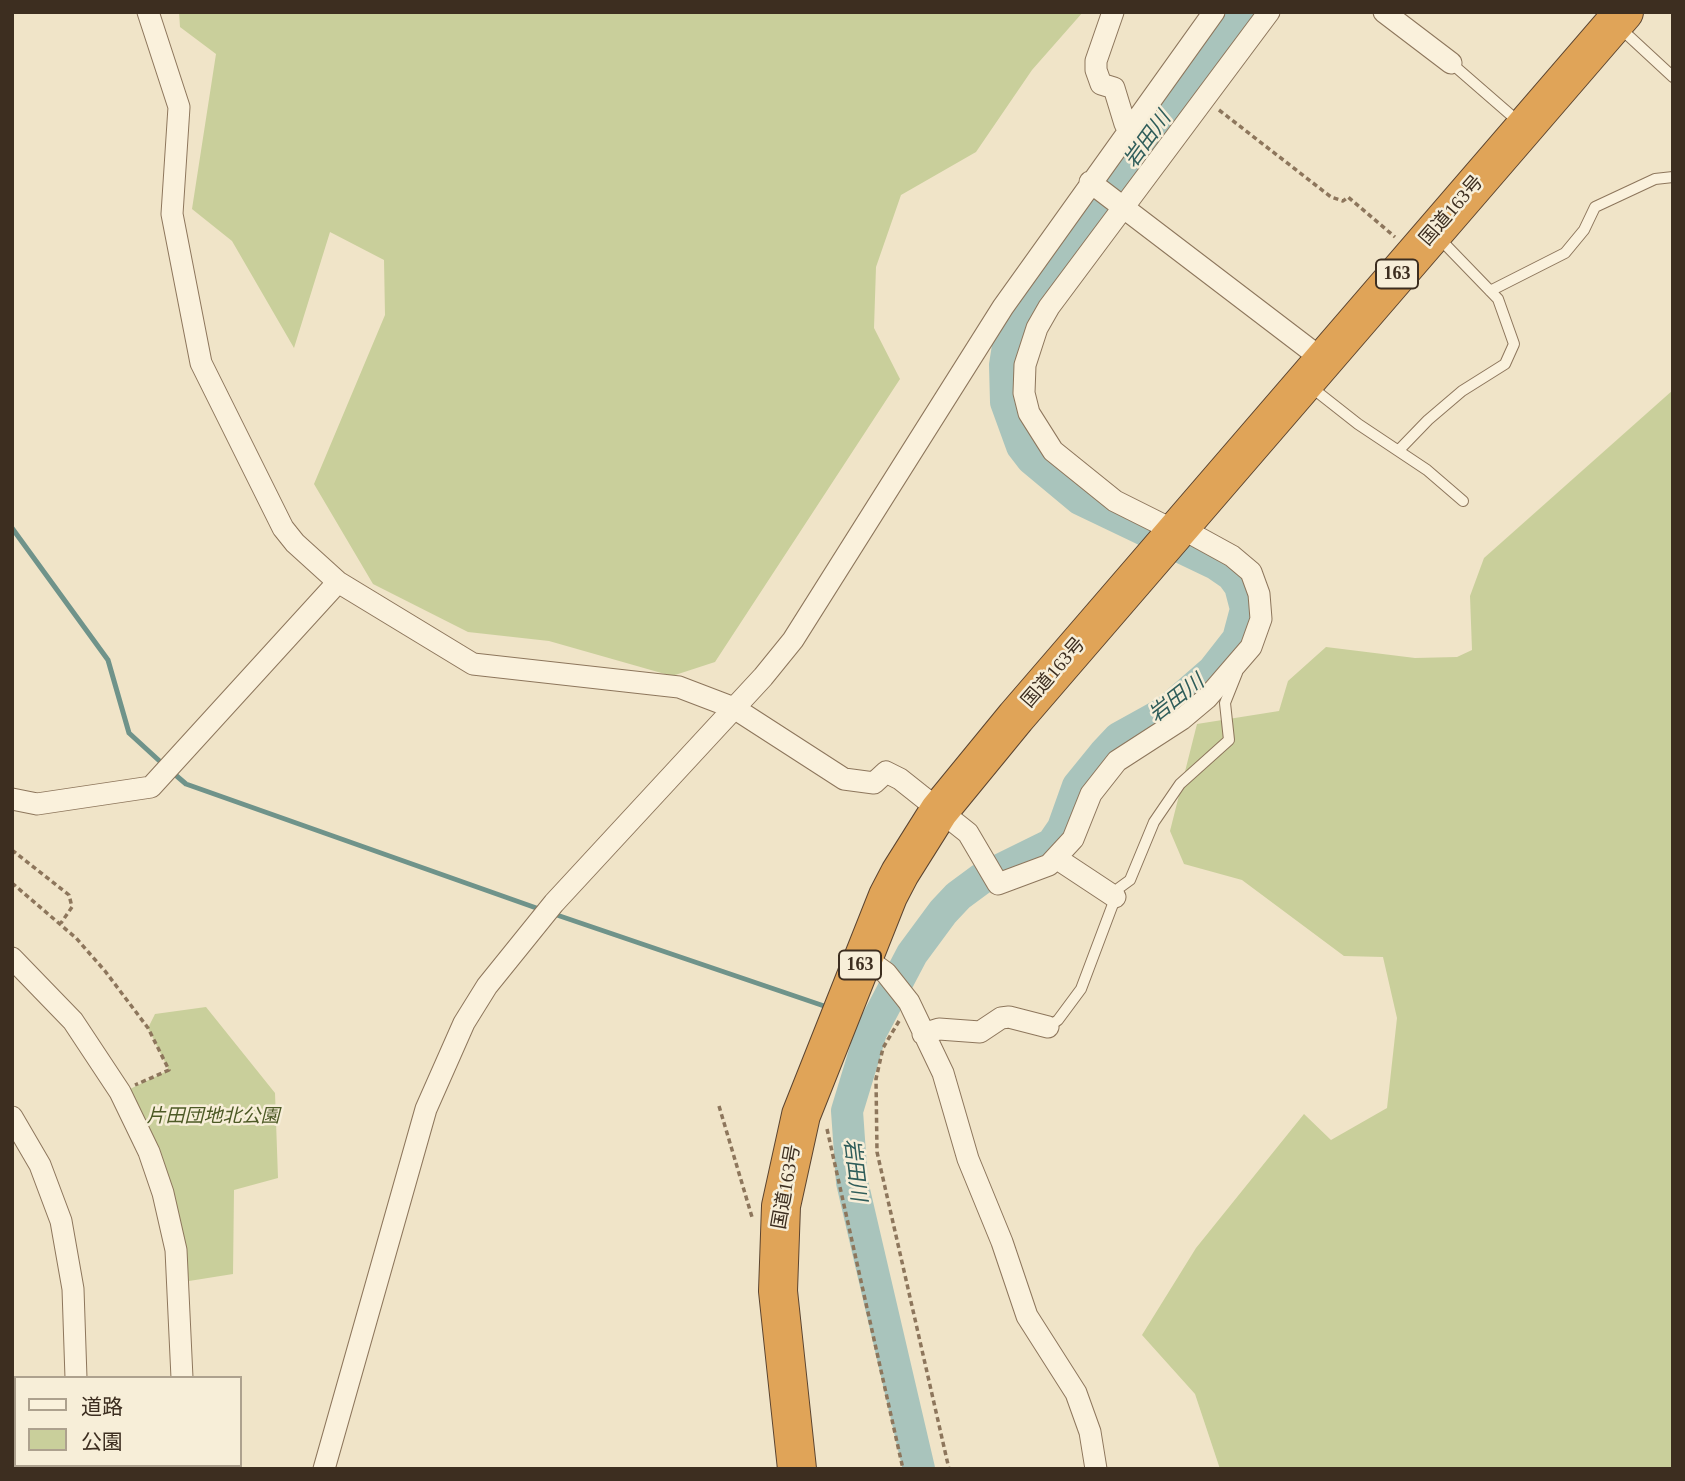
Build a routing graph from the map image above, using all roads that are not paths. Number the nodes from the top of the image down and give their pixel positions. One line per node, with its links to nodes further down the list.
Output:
1 (148, 12): 20 (street)
2 (1113, 12): 9 (street)
3 (1214, 12): 9 (street)
4 (1269, 12): 13 (street)
5 (1384, 12): 7 (street)
6 (1619, 18): 8 (lane); 10 (highway, 国道163号 / 163)
7 (1451, 62): 10 (lane)
8 (1673, 77)
9 (1129, 127): 12 (street)
10 (1525, 127): 14 (highway, 国道163号 / 163)
11 (1673, 177): 15 (lane)
12 (1092, 183): 13 (street); 22 (street)
13 (1121, 206): 16 (street); 19 (street)
14 (1424, 243): 15 (lane); 16 (highway, 国道163号 / 163)
15 (1490, 291): 17 (lane)
16 (1312, 370): 17 (lane); 19 (highway, 国道163号 / 163)
17 (1399, 450): 18 (lane)
18 (1463, 501)
19 (1173, 536): 21 (street); 24 (highway, 国道163号 / 163)
20 (338, 582): 22 (street); 23 (street)
21 (1240, 663): 25 (street); 26 (lane)
22 (734, 708): 24 (street); 34 (street)
23 (12, 799)
24 (939, 811): 25 (street); 28 (highway, 国道163号 / 163)
25 (1056, 858): 26 (street)
26 (1115, 897): 29 (lane)
27 (12, 958): 33 (street)
28 (875, 965): 30 (street); 35 (highway, 国道163号 / 163)
29 (1048, 1027): 30 (street)
30 (923, 1034): 36 (street)
31 (12, 1117): 32 (street)
32 (76, 1376)
33 (182, 1376)
34 (324, 1469)
35 (797, 1469)
36 (1096, 1469)

